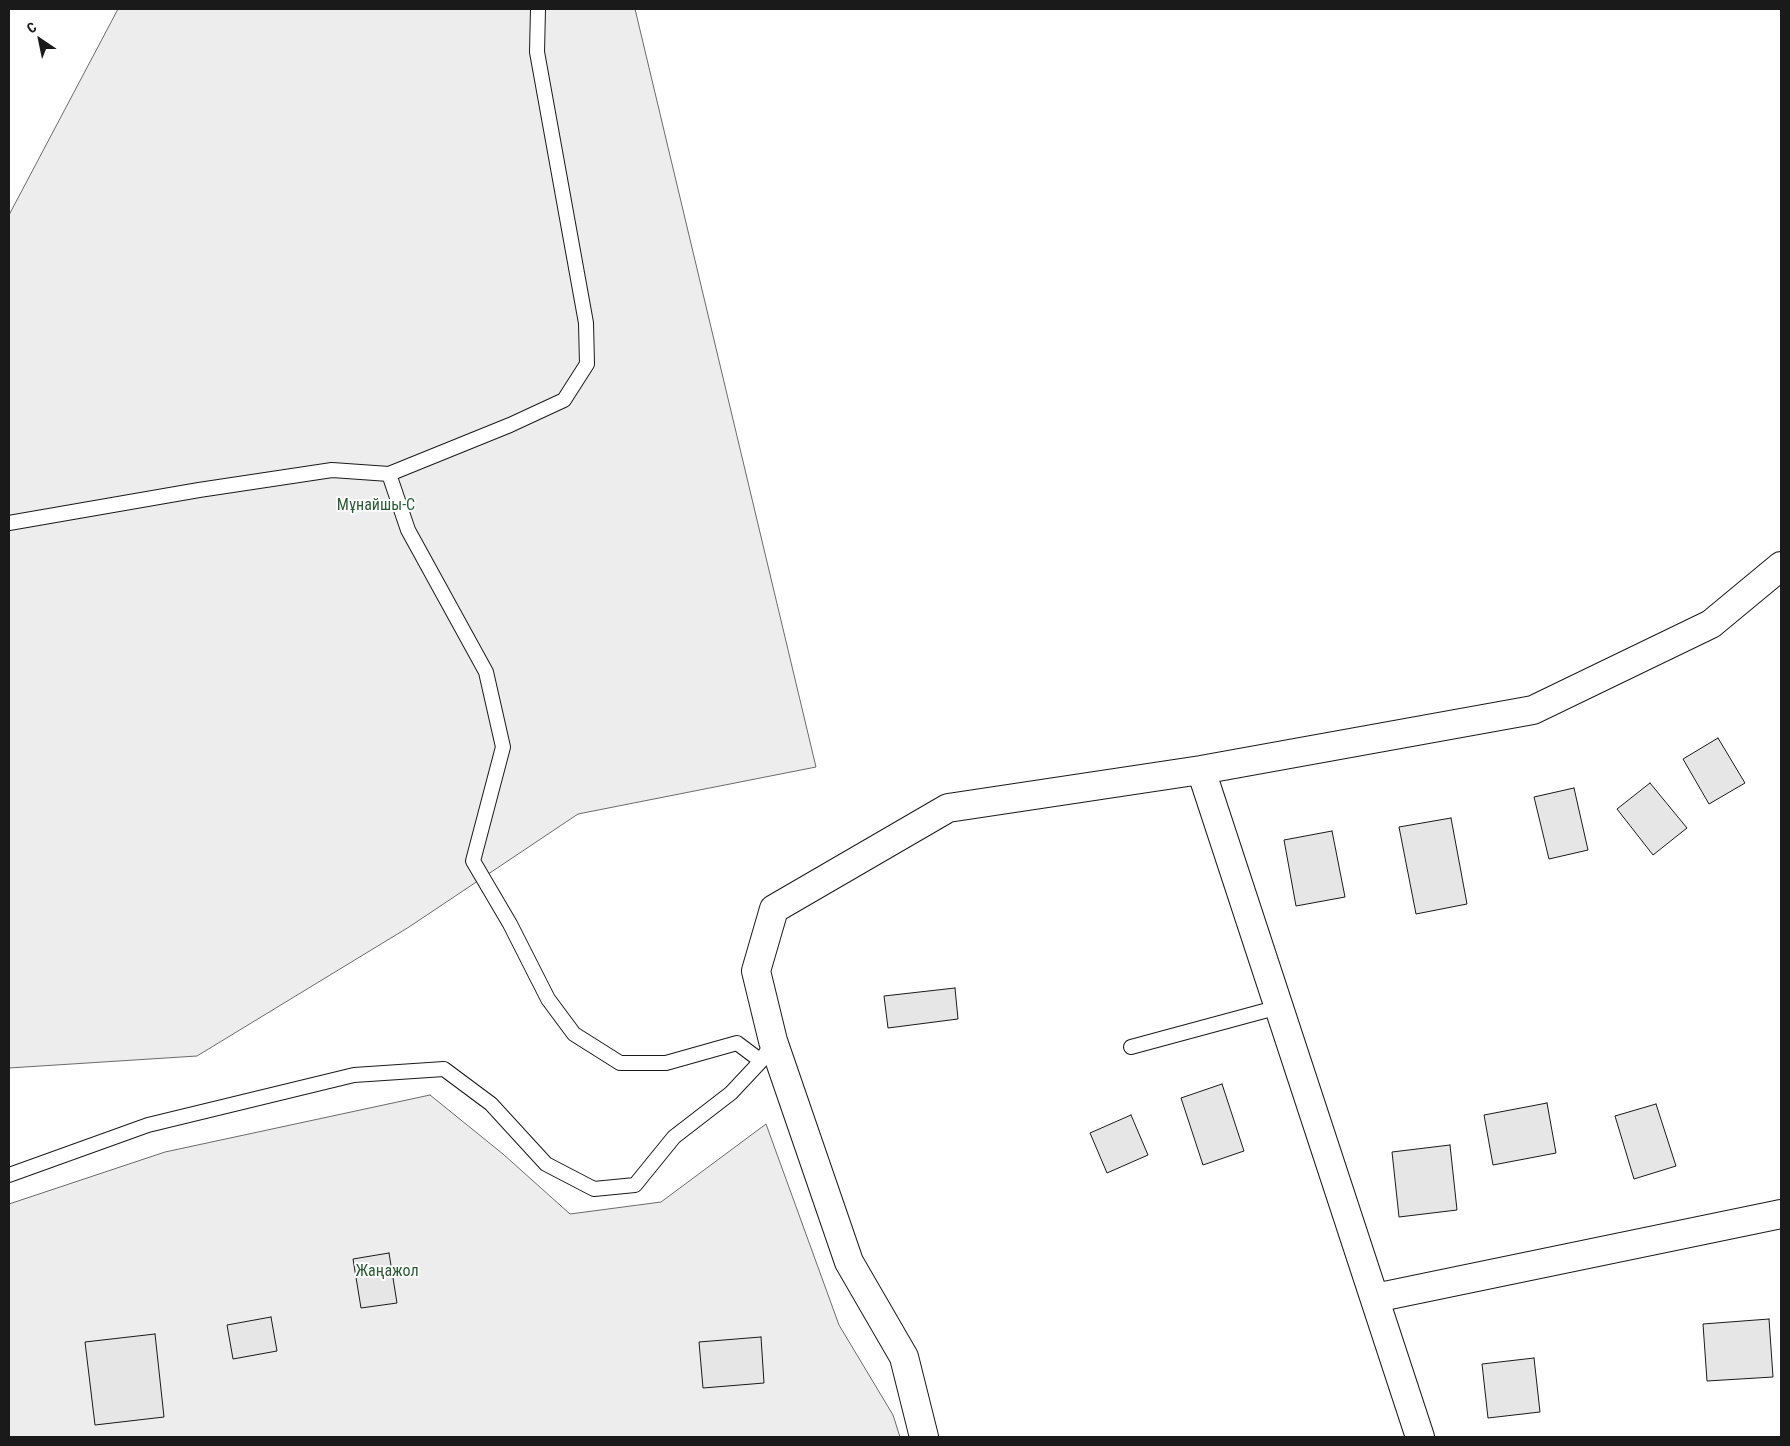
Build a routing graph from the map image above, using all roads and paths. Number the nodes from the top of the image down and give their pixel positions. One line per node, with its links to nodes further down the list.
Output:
1 (538, 9): 2 (lane)
2 (389, 474): 3 (lane); 8 (lane)
3 (9, 523)
4 (1781, 566): 5 (street)
5 (1201, 770): 6 (street); 8 (street)
6 (1279, 1007): 7 (lane); 11 (street)
7 (1131, 1047)
8 (767, 1051): 9 (lane); 12 (street)
9 (9, 1175)
10 (1781, 1214): 11 (street)
11 (1375, 1298): 13 (street)
12 (924, 1437)
13 (1420, 1437)

